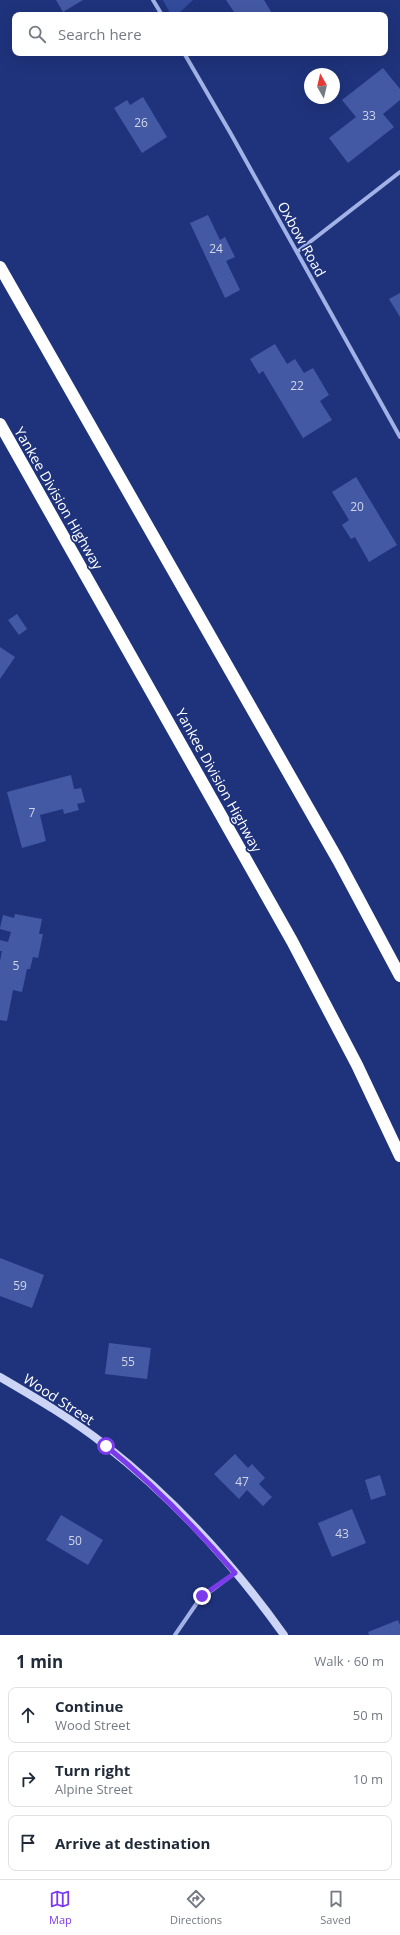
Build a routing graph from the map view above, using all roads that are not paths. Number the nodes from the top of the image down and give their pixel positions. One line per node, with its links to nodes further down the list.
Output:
1 (153, 0): 2 (street)
2 (160, 12)
3 (186, 56): 5 (street, Oxbow Road)
4 (400, 172): 5 (street)
5 (297, 252): 8 (street, Oxbow Road)
6 (0, 267): 9 (highway)
7 (0, 424): 10 (highway, Yankee Division Highway)
8 (400, 437)
9 (400, 976)
10 (400, 1156)
11 (0, 1377): 12 (street, Wood Street)
12 (235, 1573): 13 (street); 14 (street, Wood Street)
13 (175, 1635)
14 (284, 1635)

